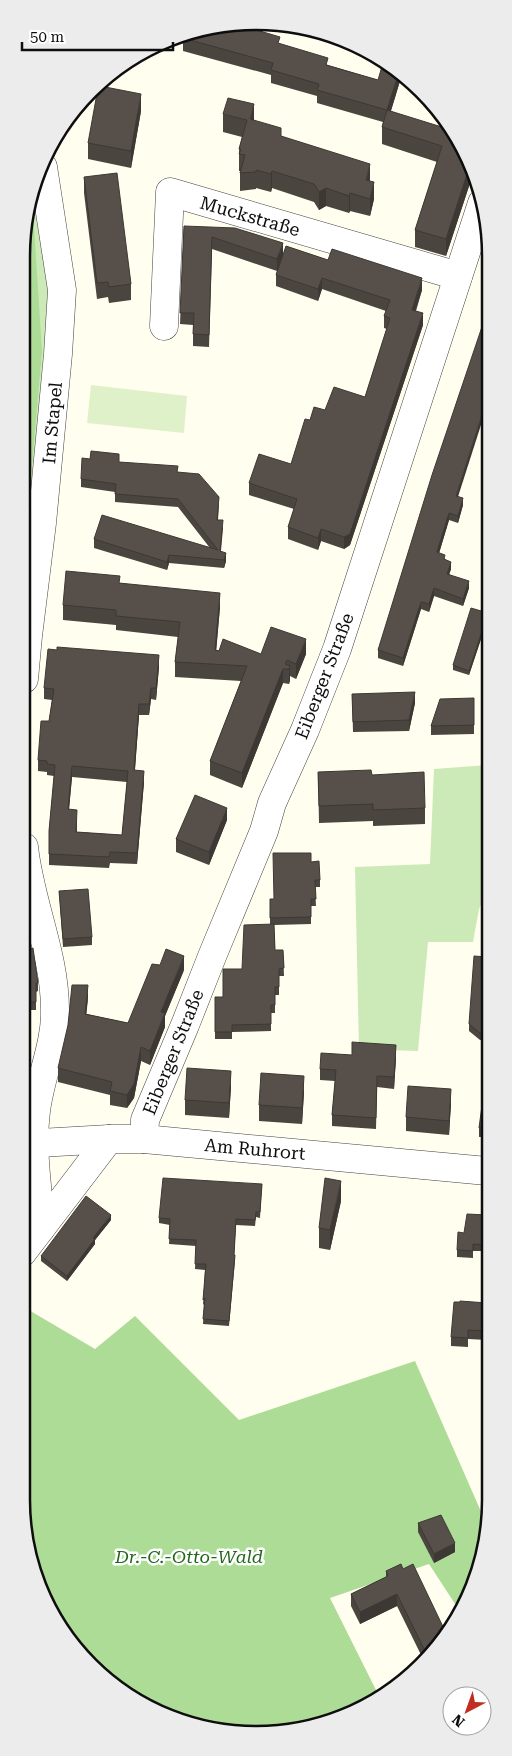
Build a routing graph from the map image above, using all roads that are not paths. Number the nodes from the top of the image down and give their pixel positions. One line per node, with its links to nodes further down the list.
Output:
1 (45, 175): 5 (street, Im Stapel)
2 (478, 214): 3 (street, Eiberger Straße)
3 (458, 276): 4 (street, Muckstraße); 9 (street, Eiberger Straße)
4 (164, 326)
5 (30, 620)
6 (30, 882): 7 (street)
7 (30, 1136)
8 (110, 1139): 9 (street, Am Ruhrort); 10 (street, Am Ruhrort); 13 (street)
9 (144, 1140): 12 (street, Am Ruhrort)
10 (30, 1144)
11 (30, 1157): 13 (street)
12 (482, 1171)
13 (41, 1228): 14 (street)
14 (30, 1242)

